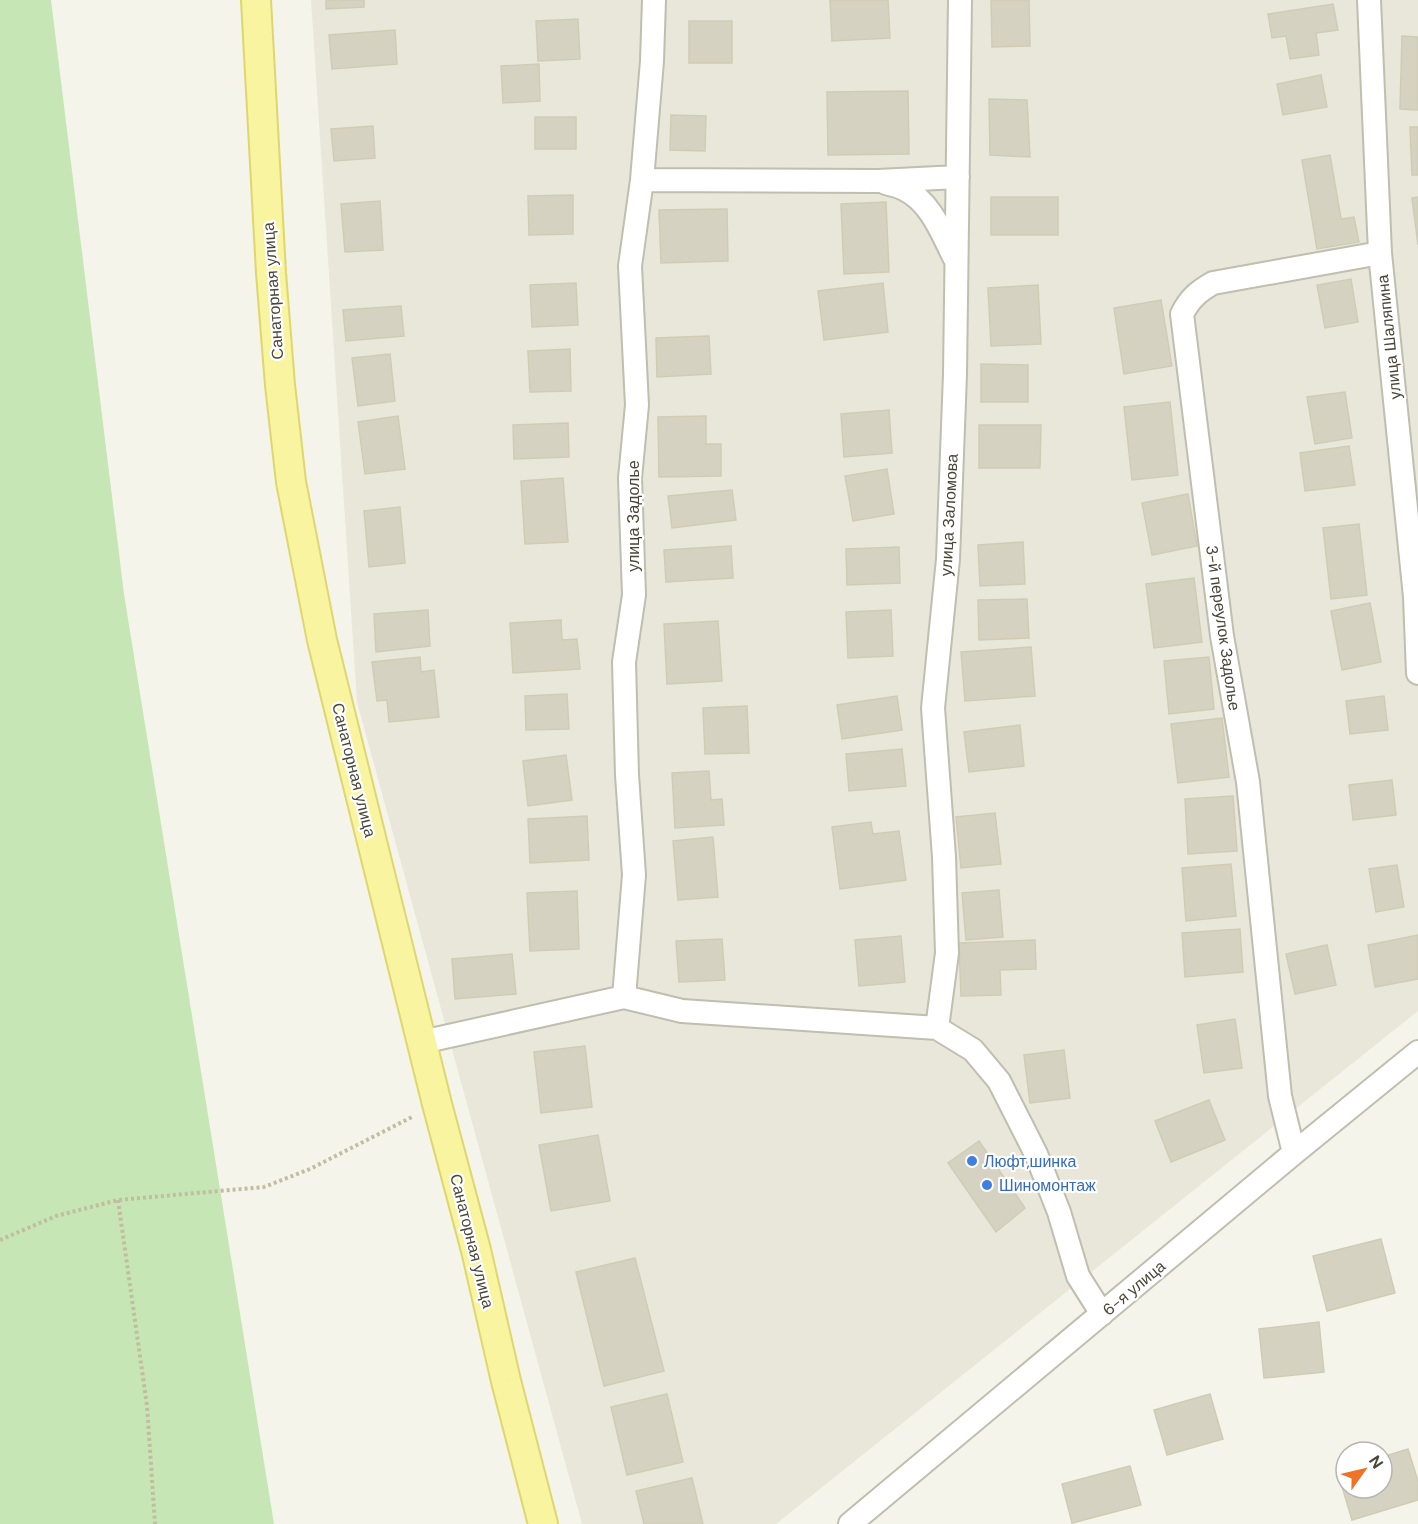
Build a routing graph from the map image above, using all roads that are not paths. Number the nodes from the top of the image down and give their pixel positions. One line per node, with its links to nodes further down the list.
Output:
1 (256, 0): 13 (main road, Санаторная улица)
2 (654, 0): 6 (street, улица Задолье)
3 (960, 0): 5 (street, улица Заломова)
4 (1369, 0): 8 (street, улица Шаляпина)
5 (958, 177): 7 (street); 9 (street, улица Заломова)
6 (642, 180): 7 (street); 11 (street, улица Задолье)
7 (878, 181): 9 (street)
8 (1380, 253): 10 (street, улица Шаляпина); 15 (street, 3-й переулок Задолье)
9 (956, 261): 12 (street, улица Заломова)
10 (1418, 673)
11 (624, 997): 12 (street); 13 (street)
12 (937, 1028): 16 (street)
13 (422, 1042): 17 (main road, Санаторная улица)
14 (1418, 1052): 15 (street, 6-я улица)
15 (1294, 1153): 16 (street, 6-я улица)
16 (1102, 1314): 18 (street, 6-я улица)
17 (543, 1524)
18 (850, 1524)

